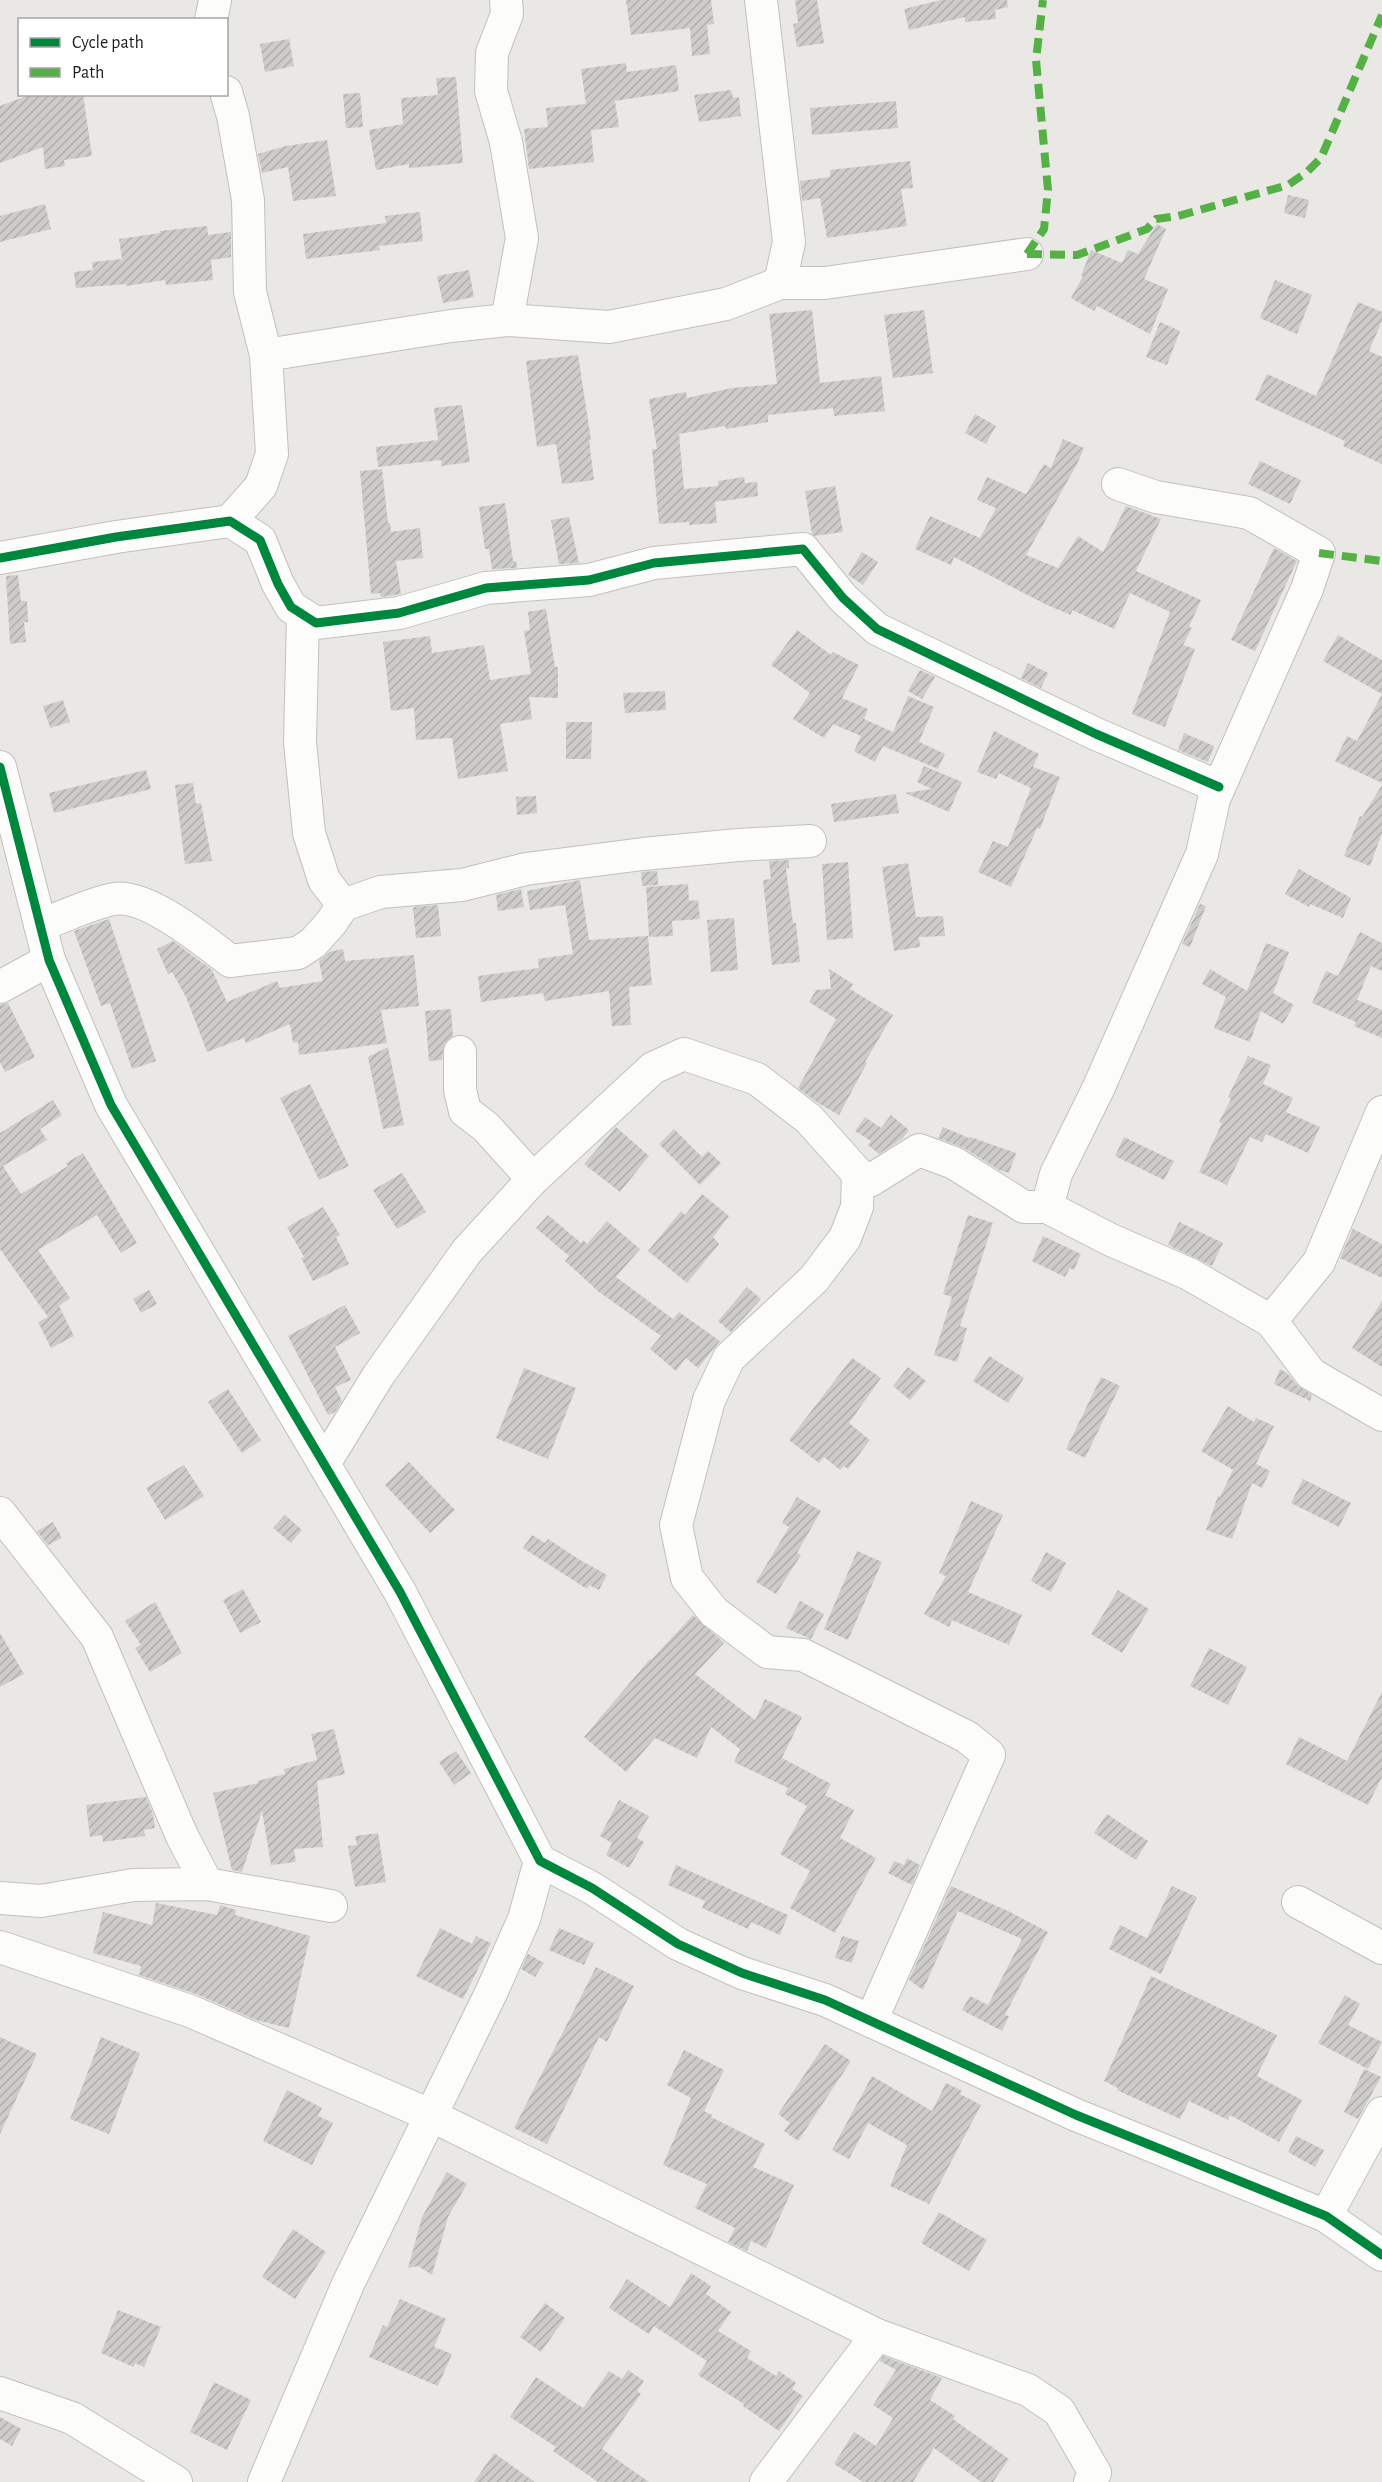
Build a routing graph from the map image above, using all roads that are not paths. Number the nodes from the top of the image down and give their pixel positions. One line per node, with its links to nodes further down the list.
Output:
1 (215, 0): 4 (street)
2 (506, 0): 8 (street)
3 (761, 0): 7 (street)
4 (211, 18)
5 (227, 96): 9 (street)
6 (1027, 254): 7 (street)
7 (780, 283): 8 (street)
8 (507, 320): 9 (street)
9 (266, 355): 11 (street)
10 (1118, 484): 15 (street)
11 (230, 521): 12 (street); 13 (street)
12 (0, 558)
13 (303, 615): 15 (street); 17 (street)
14 (0, 767): 18 (street)
15 (1219, 787): 25 (street)
16 (810, 841): 17 (street)
17 (343, 905): 18 (street)
18 (40, 925): 19 (street)
19 (49, 960): 20 (street); 28 (street)
20 (0, 987)
21 (460, 1052): 24 (street)
22 (1382, 1112): 26 (street)
23 (858, 1174): 24 (street); 25 (street); 37 (street)
24 (533, 1179): 28 (street)
25 (1047, 1207): 26 (street)
26 (1271, 1321): 27 (street)
27 (1382, 1415)
28 (324, 1464): 30 (street)
29 (0, 1513): 31 (street)
30 (540, 1861): 37 (street); 39 (street)
31 (207, 1884): 32 (street); 34 (street)
32 (0, 1898)
33 (1298, 1902): 36 (street)
34 (332, 1906)
35 (0, 1947): 39 (street)
36 (1382, 1948)
37 (871, 2021): 40 (street)
38 (1382, 2113): 40 (street)
39 (429, 2115): 42 (street); 45 (street)
40 (1326, 2216): 41 (street)
41 (1382, 2255)
42 (877, 2335): 46 (street); 47 (street)
43 (0, 2393): 44 (street)
44 (176, 2482)
45 (264, 2482)
46 (766, 2482)
47 (1090, 2482)

